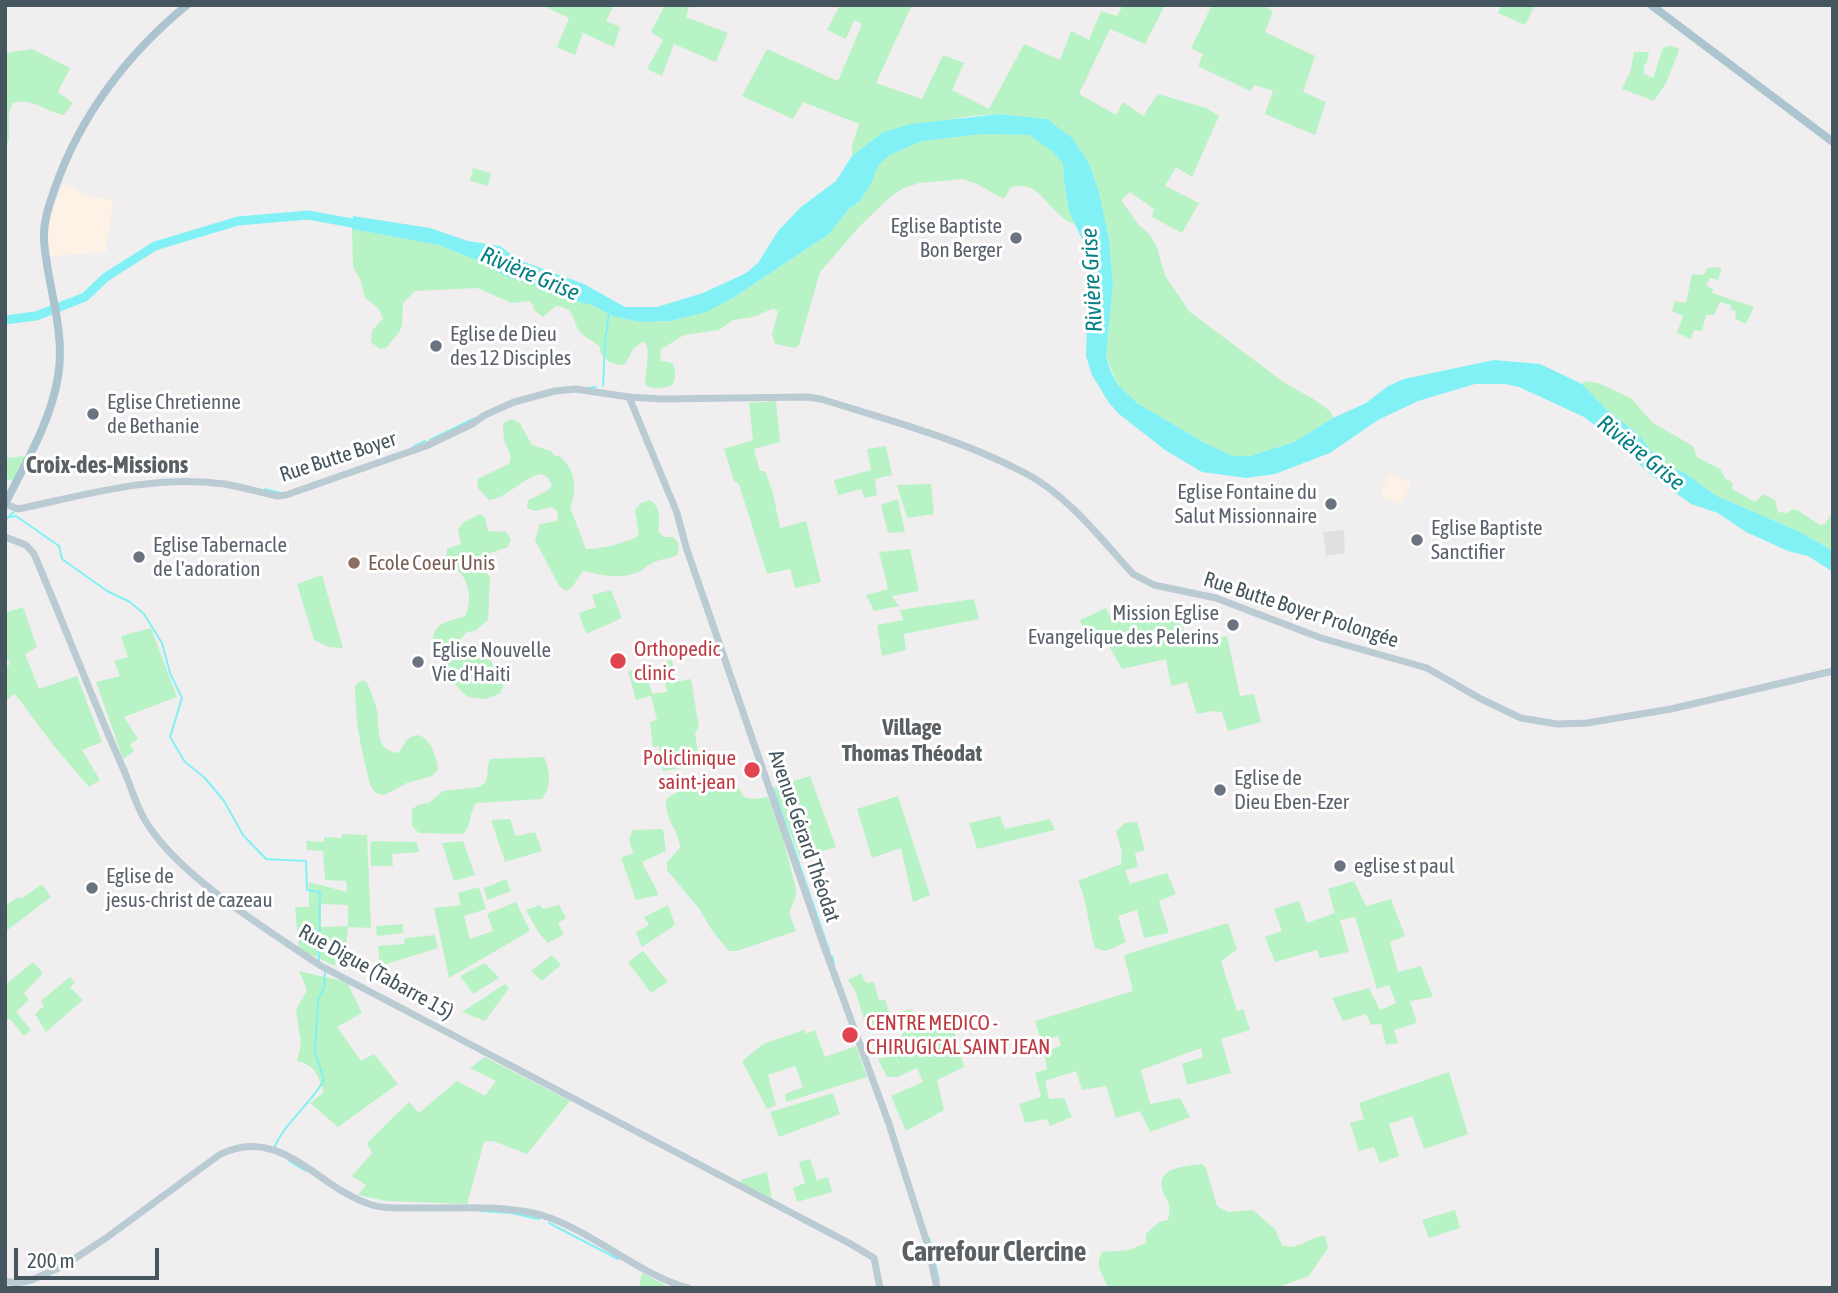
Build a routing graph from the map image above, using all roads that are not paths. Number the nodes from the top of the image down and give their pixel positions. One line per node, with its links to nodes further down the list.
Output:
1 (187, 5): 5 (main road)
2 (1651, 5): 3 (main road)
3 (1833, 142)
4 (629, 397): 5 (street, Rue Butte Boyer); 7 (street, Rue Butte Boyer Prolongée); 11 (street, Avenue Gérard Théodat)
5 (5, 504)
6 (5, 537): 10 (street, Rue Digue (Tabarre 15))
7 (1833, 671)
8 (5, 1281): 9 (street)
9 (688, 1288)
10 (880, 1288)
11 (937, 1288)

